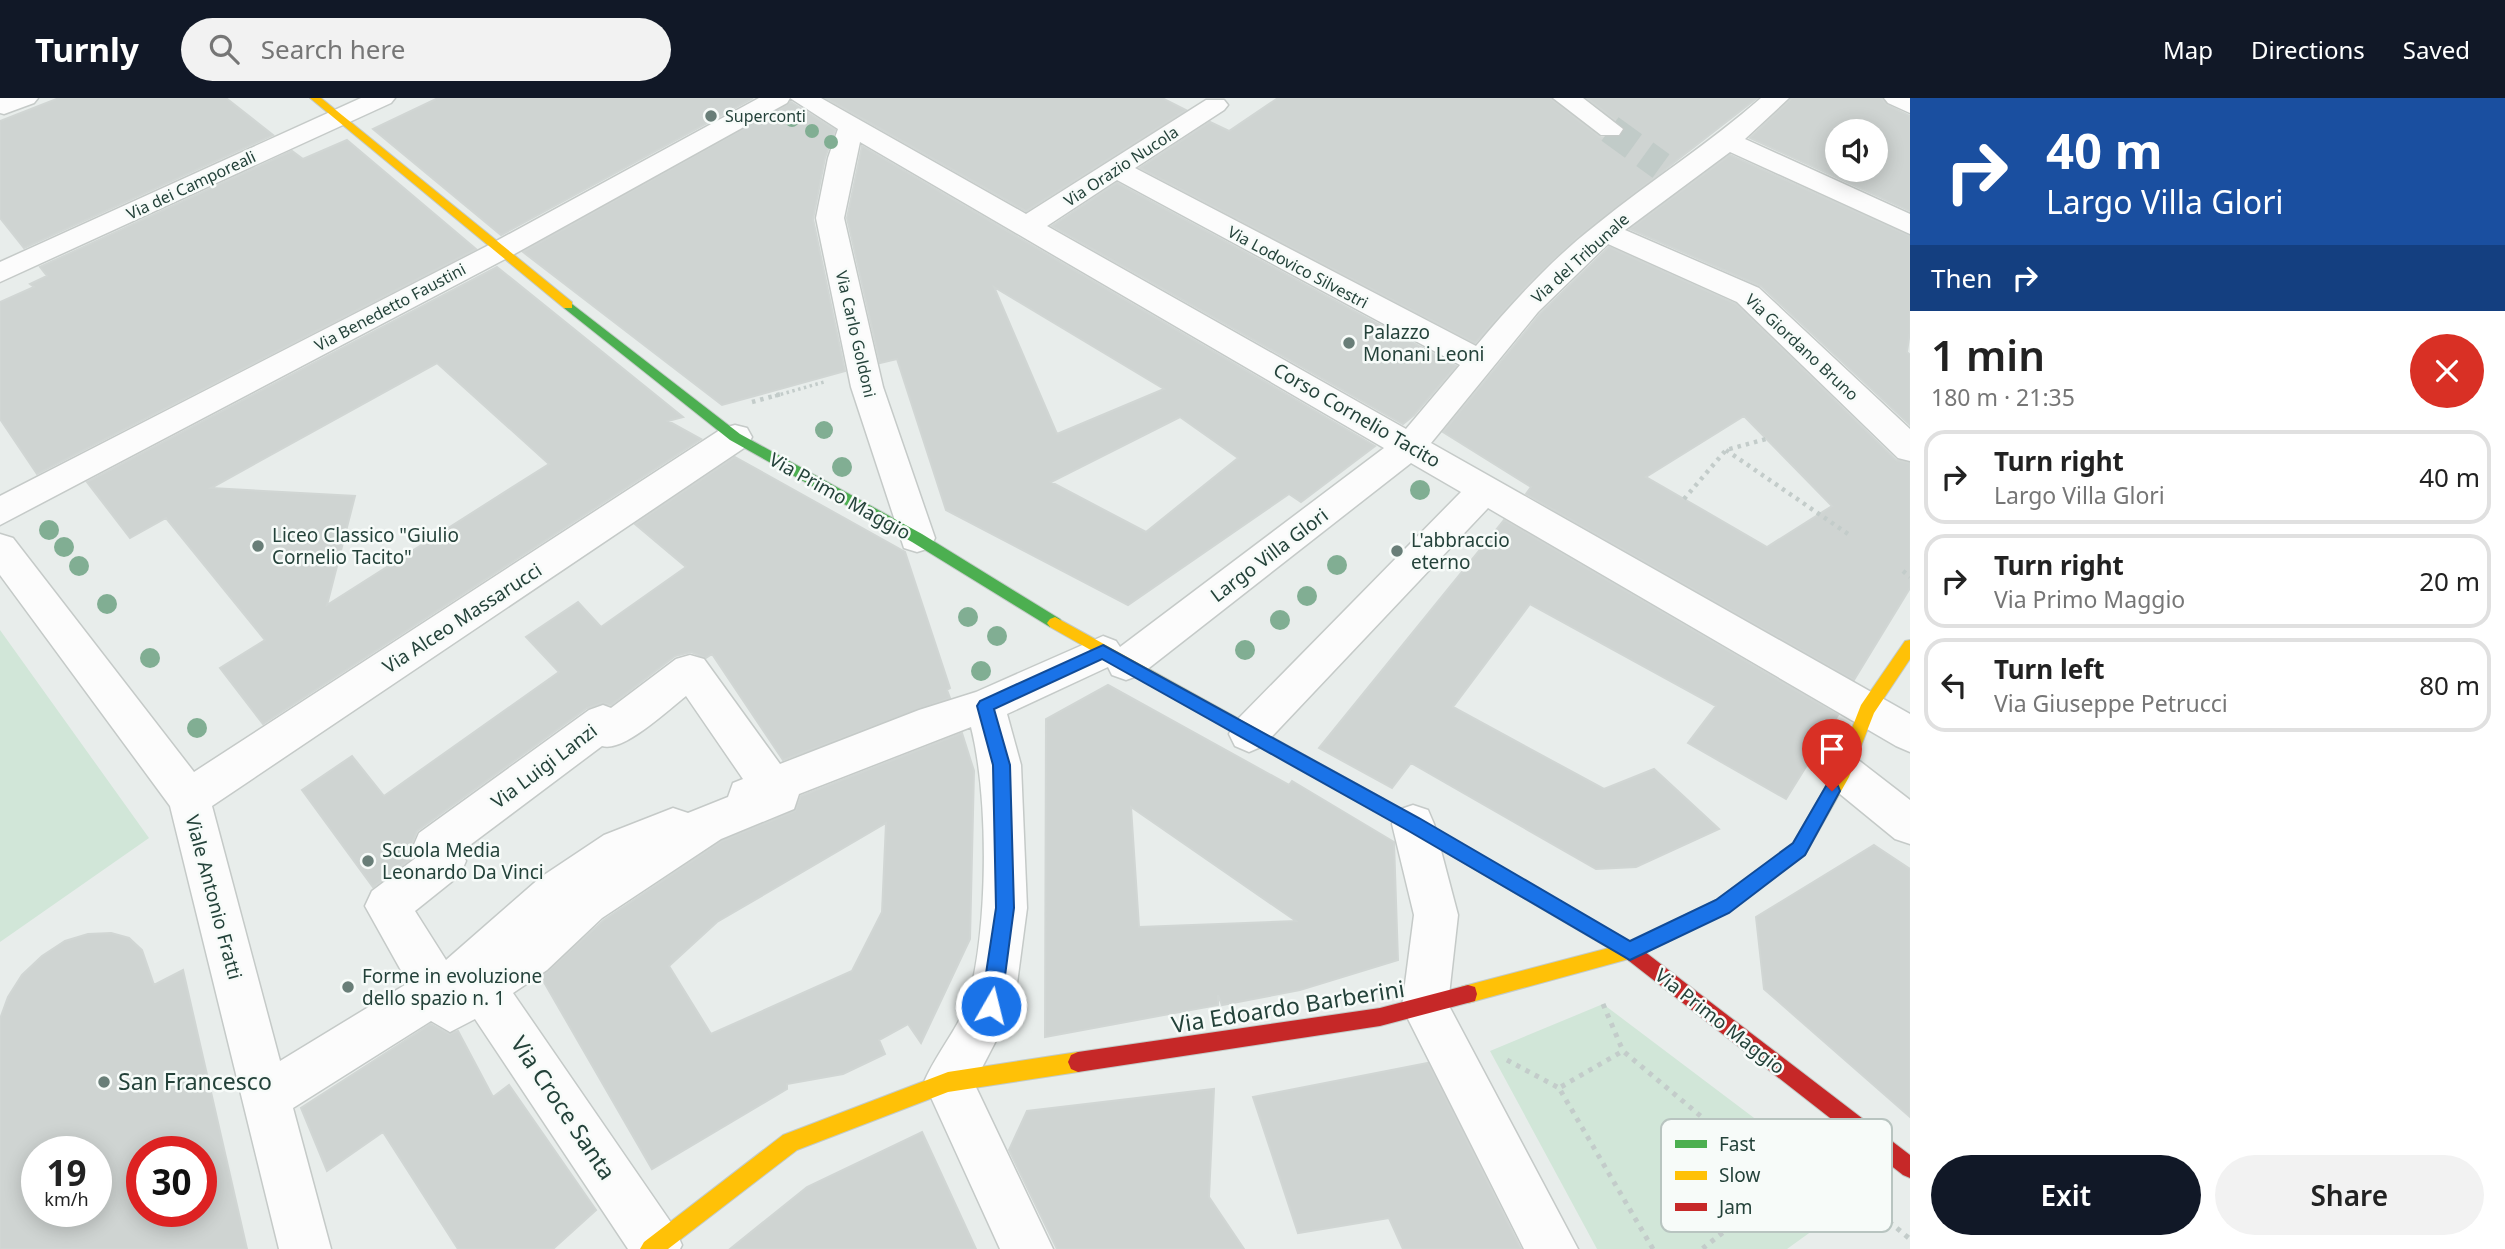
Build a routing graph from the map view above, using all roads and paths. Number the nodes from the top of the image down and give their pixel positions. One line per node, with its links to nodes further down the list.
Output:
1 (25, 98): 9 (street)
2 (315, 98): 10 (street, Via Primo Maggio)
3 (382, 98): 10 (street, Via dei Camporeali)
4 (778, 98): 18 (street, Via Benedetto Faustini)
5 (803, 98): 11 (street, Corso Cornelio Tacito)
6 (1566, 98): 12 (street)
7 (1776, 98): 13 (street, Via del Tribunale)
8 (1214, 100): 14 (street, Via Orazio Nucola)
9 (0, 102)
10 (338, 118): 18 (street, Via Primo Maggio); 19 (street, Via dei Camporeali)
11 (852, 125): 16 (street, Corso Cornelio Tacito); 21 (street, Via Carlo Goldoni)
12 (1610, 129)
13 (1728, 141): 15 (street); 17 (street, Via del Tribunale)
14 (1116, 169): 16 (street, Via Orazio Nucola); 20 (street, Via Lodovico Silvestri)
15 (1910, 225)
16 (1027, 226): 25 (street, Corso Cornelio Tacito)
17 (1604, 232): 20 (street, Via del Tribunale); 26 (street, Via Giordano Bruno)
18 (499, 251): 22 (street, Via Primo Maggio); 30 (street, Via Benedetto Faustini)
19 (0, 273)
20 (1482, 363): 25 (street, Via del Tribunale)
21 (865, 379): 22 (path); 32 (street, Via Carlo Goldoni)
22 (707, 415): 23 (street, Via Primo Maggio)
23 (735, 437): 32 (street, Via Primo Maggio); 44 (street, Via Alceo Massarucci)
24 (1766, 439): 27 (path)
25 (1411, 445): 28 (street, Corso Cornelio Tacito); 37 (street, Largo Villa Glori)
26 (1910, 449)
27 (1726, 450): 29 (path); 31 (path)
28 (1486, 488): 39 (street, Corso Cornelio Tacito); 40 (street)
29 (1684, 499)
30 (0, 512)
31 (1852, 536)
32 (917, 538): 37 (street, Via Primo Maggio)
33 (0, 548): 44 (street, Viale Antonio Fratti)
34 (1903, 571): 35 (path)
35 (1910, 577)
36 (1910, 646): 39 (street, Via Edoardo Barberini)
37 (1115, 658): 38 (street, Largo Villa Glori); 40 (street, Via Primo Maggio)
38 (985, 706): 43 (street); 50 (street)
39 (1867, 710): 41 (street, Corso Cornelio Tacito); 42 (street, Via Edoardo Barberini)
40 (1249, 734): 45 (street, Via Primo Maggio)
41 (1910, 734)
42 (1843, 772): 46 (street); 47 (street, Via Edoardo Barberini)
43 (772, 787): 48 (street); 48 (street, Via Luigi Lanzi)
44 (188, 798): 51 (street, Viale Antonio Fratti)
45 (1413, 824): 47 (street, Via Primo Maggio); 49 (street)
46 (1910, 825)
47 (1630, 951): 49 (street, Via Edoardo Barberini); 53 (street, Via Primo Maggio)
48 (464, 983): 51 (street); 60 (street, Via Croce Santa)
49 (1425, 1007): 50 (street, Via Edoardo Barberini); 62 (street)
50 (948, 1082): 60 (street, Via Edoardo Barberini); 61 (street)
51 (266, 1097): 58 (street, Viale Antonio Fratti)
52 (1704, 1119): 63 (path)
53 (1847, 1119)
54 (1892, 1154): 55 (street, Via Primo Maggio)
55 (1910, 1168)
56 (1892, 1224): 59 (path)
57 (1724, 1232): 64 (path)
58 (301, 1233)
59 (1910, 1239)
60 (653, 1247)
61 (1027, 1249)
62 (1552, 1249)
63 (1653, 1249)
64 (1702, 1249)

